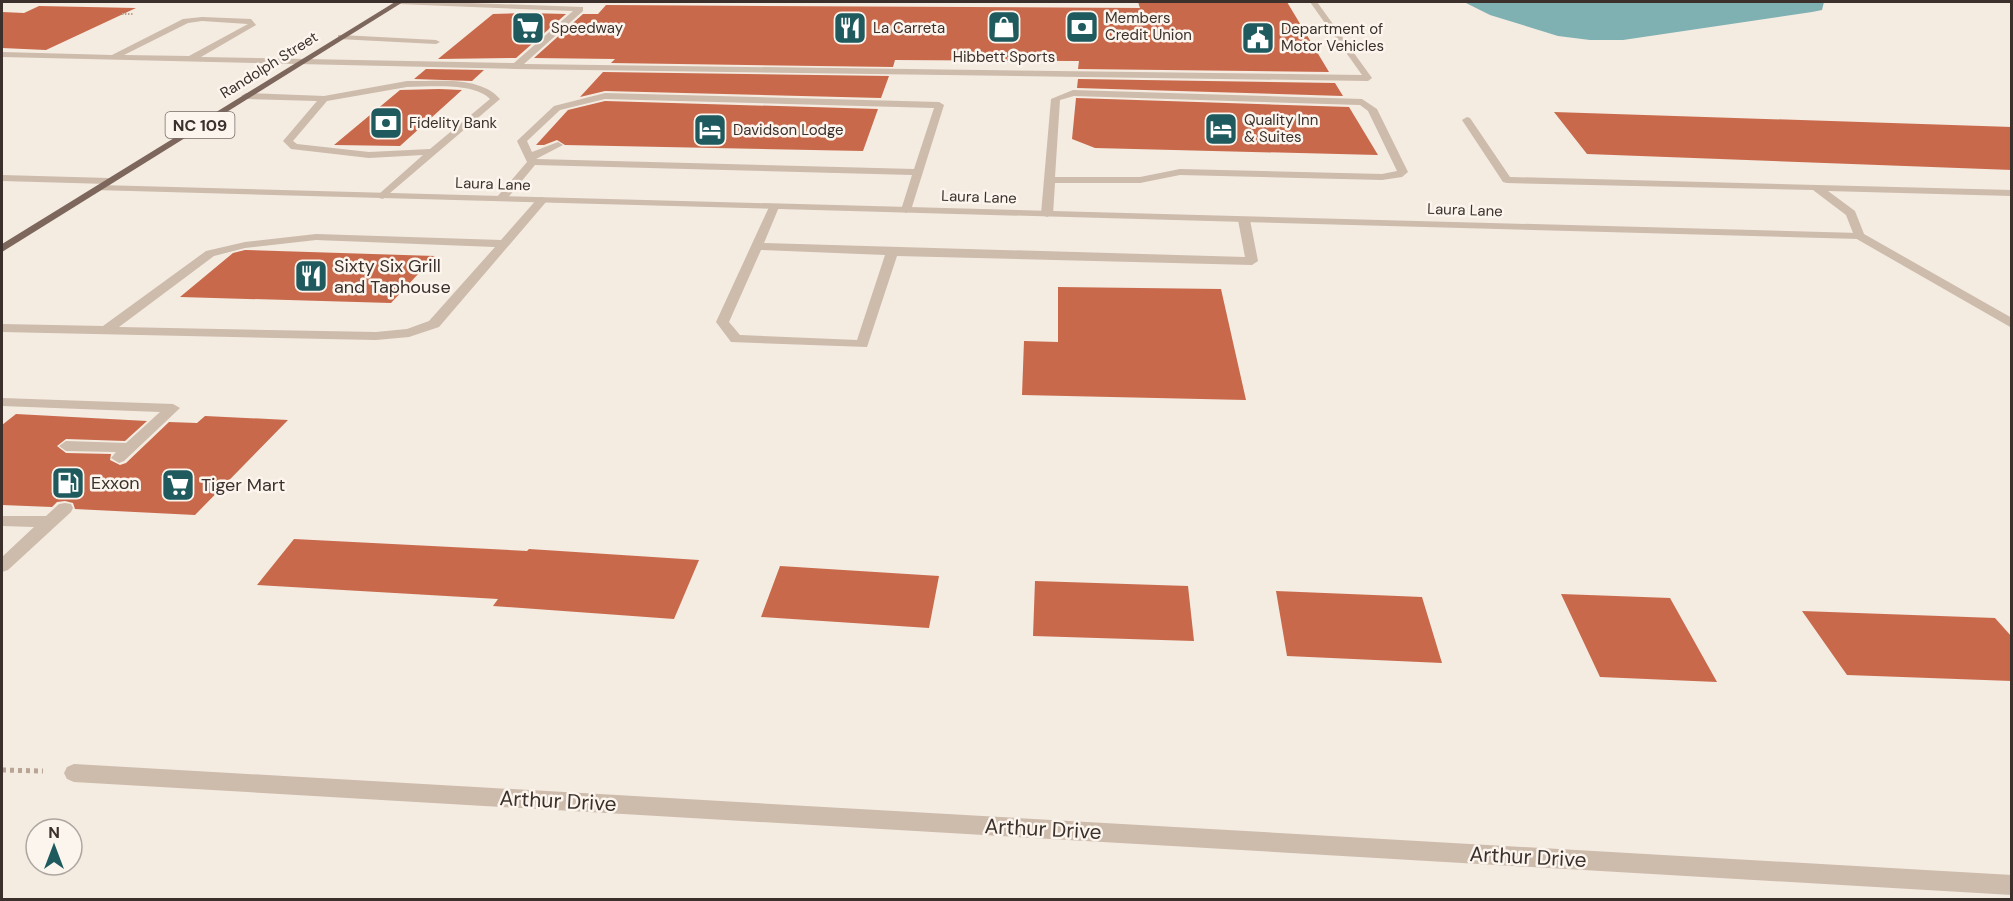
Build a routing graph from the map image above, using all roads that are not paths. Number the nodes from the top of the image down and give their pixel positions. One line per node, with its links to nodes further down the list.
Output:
1 (398, 2): 3 (street); 6 (main road, Randolph Street / NC 109)
2 (1314, 2): 13 (street)
3 (489, 5): 4 (street); 13 (street)
4 (476, 14)
5 (445, 36): 7 (street)
6 (341, 38): 7 (street); 11 (main road, Randolph Street / NC 109)
7 (436, 42): 12 (street)
8 (2, 55): 9 (street)
9 (113, 58): 10 (street); 10 (street)
10 (189, 60): 11 (street)
11 (299, 63): 12 (street); 14 (main road, Randolph Street / NC 109)
12 (404, 64): 13 (street)
13 (516, 66)
14 (246, 96): 16 (street); 25 (main road, Randolph Street / NC 109)
15 (597, 98): 17 (street); 21 (street); 22 (street)
16 (324, 99): 20 (street); 20 (street)
17 (593, 110)
18 (1467, 120): 26 (street)
19 (558, 145): 21 (street)
20 (433, 152): 28 (street)
21 (531, 159): 22 (street); 29 (street)
22 (918, 172): 32 (street)
23 (2, 178): 25 (street, Laura Lane)
24 (1050, 180): 24 (street); 33 (street)
25 (104, 185): 28 (street, Laura Lane); 38 (main road, Randolph Street / NC 109)
26 (1816, 187): 27 (street); 35 (street)
27 (2012, 193)
28 (382, 196): 29 (street, Laura Lane)
29 (501, 199): 30 (street, Laura Lane)
30 (542, 200): 31 (street, Laura Lane); 36 (street)
31 (774, 207): 32 (street, Laura Lane); 37 (street)
32 (906, 210): 33 (street, Laura Lane)
33 (1047, 214): 34 (street, Laura Lane)
34 (1244, 220): 35 (street, Laura Lane); 39 (street)
35 (1859, 236): 40 (street)
36 (504, 243): 42 (street); 42 (street)
37 (756, 246): 39 (street); 39 (street)
38 (2, 249)
39 (892, 252)
40 (2012, 324)
41 (2, 328): 42 (street)
42 (106, 330)
43 (2, 402): 44 (street)
44 (66, 446)
45 (65, 508): 47 (street)
46 (2, 521): 47 (street)
47 (48, 522): 48 (street)
48 (2, 566)
49 (74, 773): 50 (street, Arthur Drive)
50 (2012, 885)

